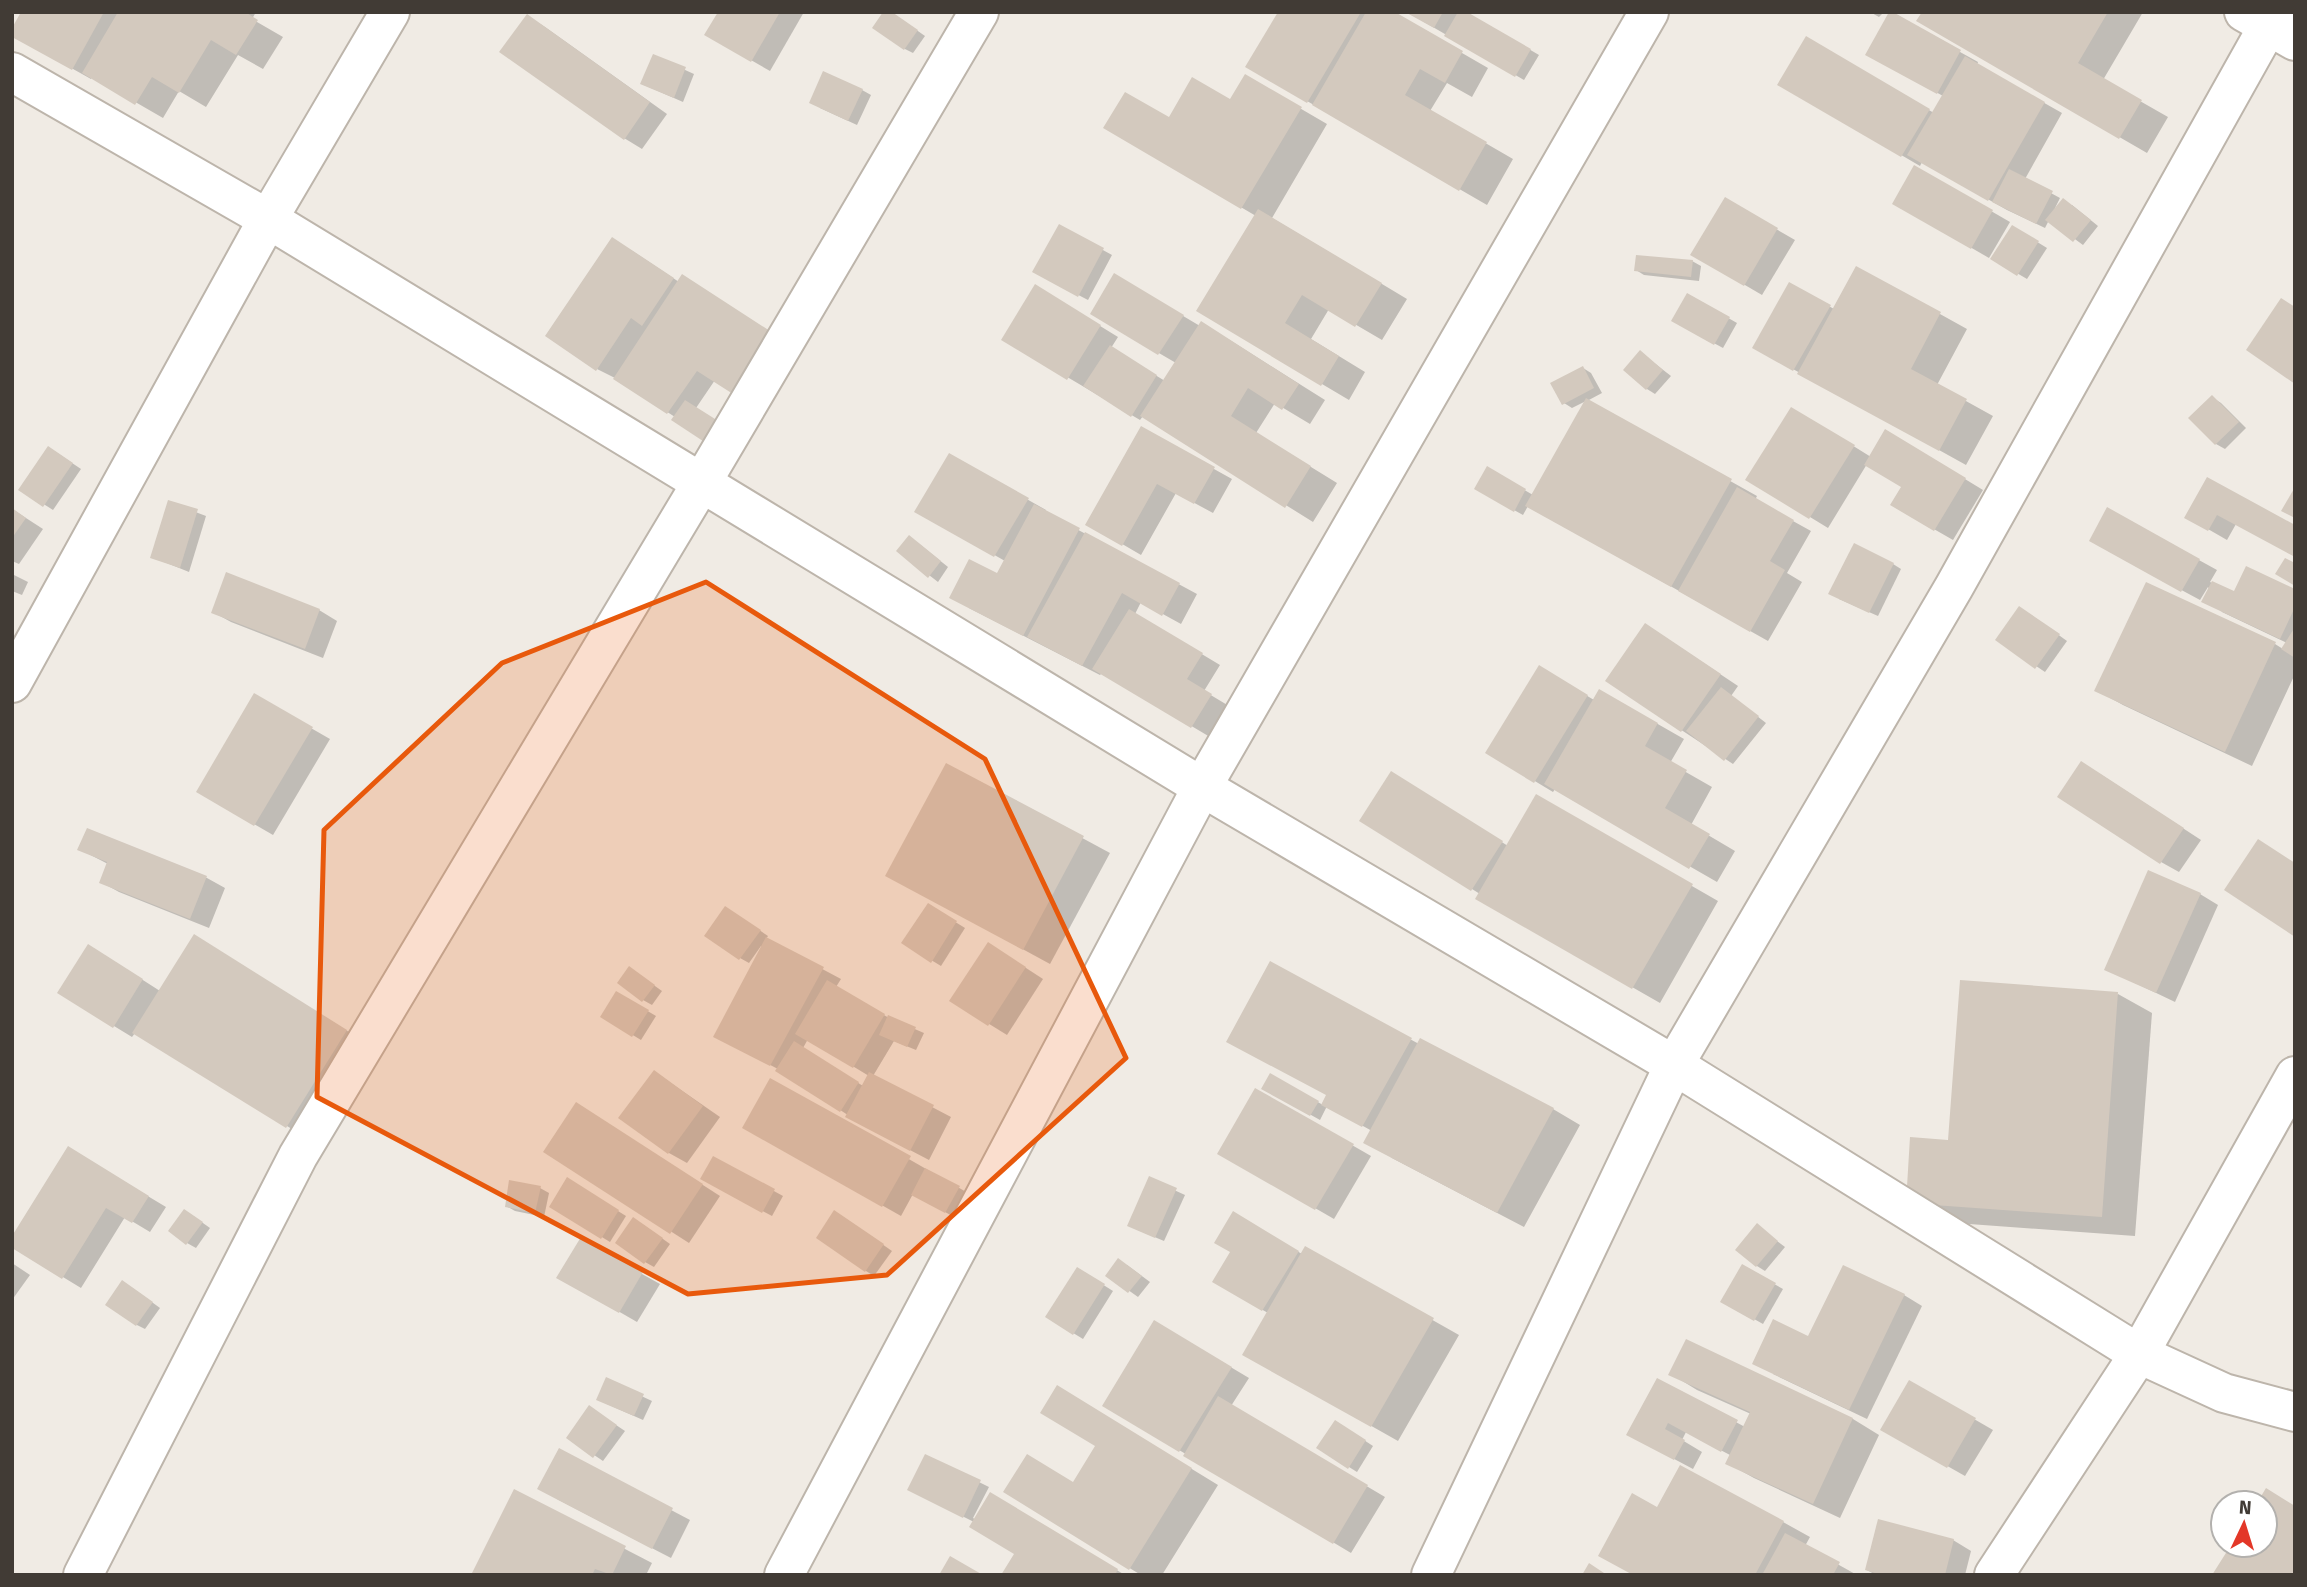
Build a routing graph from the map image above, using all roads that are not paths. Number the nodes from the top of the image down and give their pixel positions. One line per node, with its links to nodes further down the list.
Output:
1 (390, 12): 6 (street)
2 (979, 12): 7 (street)
3 (1649, 12): 9 (street)
4 (2270, 23): 10 (street)
5 (12, 72): 6 (street)
6 (268, 219): 7 (street); 8 (street)
7 (702, 482): 9 (street); 14 (street)
8 (12, 683)
9 (1202, 787): 10 (street); 15 (street)
10 (1674, 1065): 12 (street); 16 (street)
11 (2295, 1076): 12 (street)
12 (2139, 1354): 13 (street); 17 (street)
13 (2295, 1412)
14 (83, 1575)
15 (785, 1575)
16 (1431, 1575)
17 (1994, 1575)

